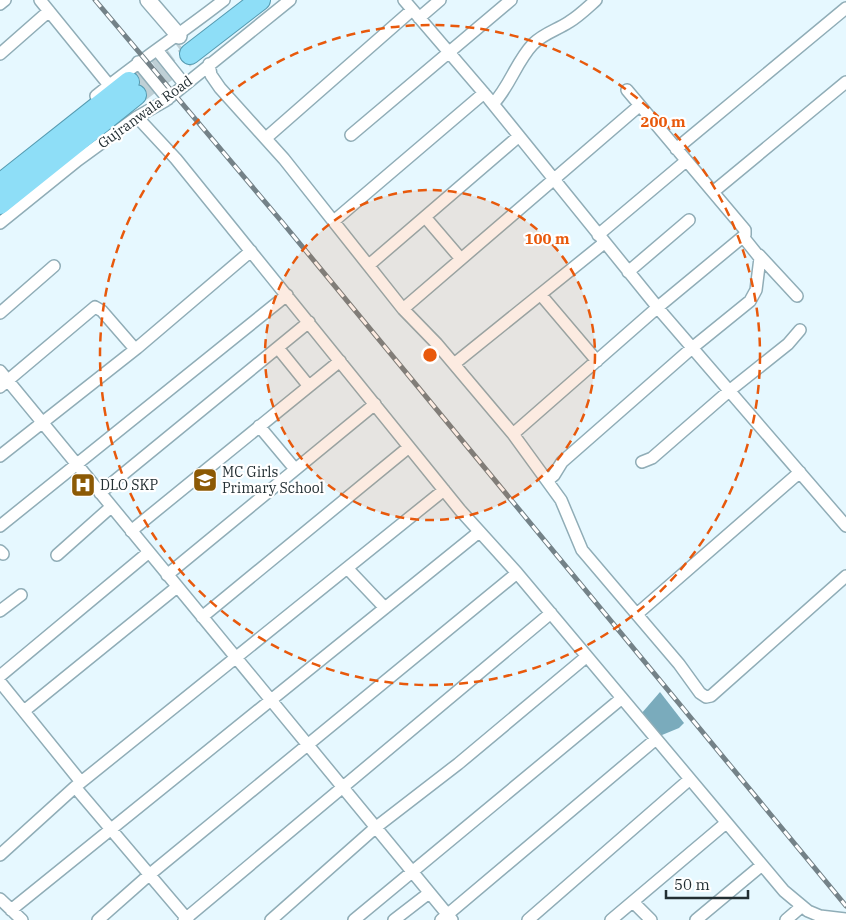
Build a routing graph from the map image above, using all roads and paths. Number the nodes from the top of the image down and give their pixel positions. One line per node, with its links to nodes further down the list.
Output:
1 (5, 0): 12 (street)
2 (40, 0): 14 (street)
3 (148, 0): 16 (street)
4 (224, 0): 16 (street, Gujranwala Road)
5 (238, 0): 16 (highway, Gujranwala Road)
6 (260, 0): 16 (highway, Gujranwala Road)
7 (290, 0): 21 (street, Gujranwala Road)
8 (404, 0): 15 (street)
9 (440, 0): 15 (street)
10 (512, 0): 18 (street)
11 (596, 0): 28 (street)
12 (0, 4)
13 (845, 10): 34 (street)
14 (49, 11): 19 (street); 23 (street)
15 (416, 14): 18 (street); 33 (street)
16 (183, 45): 17 (street, Gujranwala Road)
17 (156, 50): 20 (street, Gujranwala Road); 24 (street)
18 (449, 53): 26 (street); 31 (street)
19 (0, 54)
20 (138, 62): 23 (street, Gujranwala Road); 27 (street)
21 (209, 64): 24 (street, Gujranwala Road); 33 (street)
22 (846, 82): 39 (street)
23 (109, 85): 36 (street, Gujranwala Road)
24 (185, 85): 27 (street, Gujranwala Road)
25 (627, 90): 29 (street)
26 (484, 93): 28 (street); 42 (street)
27 (168, 99): 30 (street, Gujranwala Road)
28 (492, 104): 32 (street)
29 (638, 106): 34 (street); 37 (street)
30 (136, 117): 44 (street, Gujranwala Road); 47 (street)
31 (350, 135)
32 (519, 136): 37 (street); 41 (street)
33 (266, 138): 42 (street)
34 (676, 149): 35 (street)
35 (686, 161): 39 (street); 46 (street)
36 (0, 175)
37 (553, 179): 46 (street); 49 (street)
38 (0, 184): 40 (highway, Gujranwala Road)
39 (713, 192): 45 (street)
40 (0, 204)
41 (425, 216): 49 (street); 50 (street)
42 (335, 220): 50 (street)
43 (690, 220): 52 (street)
44 (0, 223)
45 (744, 238): 48 (street); 56 (street)
46 (601, 239): 52 (street); 54 (street)
47 (251, 251): 53 (street); 63 (street)
48 (760, 255): 55 (street); 62 (street)
49 (461, 258): 57 (street)
50 (369, 265): 57 (street)
51 (54, 266): 58 (street)
52 (628, 272): 56 (street)
53 (286, 295): 59 (street); 77 (street)
54 (541, 295): 65 (street); 66 (street)
55 (797, 296)
56 (658, 307): 62 (street); 65 (street)
57 (403, 309): 66 (street)
58 (0, 313)
59 (309, 322): 61 (street); 64 (street)
60 (800, 330): 69 (street)
61 (278, 348): 68 (street); 82 (street)
62 (692, 348): 69 (street); 80 (street)
63 (135, 349): 67 (street); 71 (street)
64 (340, 361): 68 (street); 70 (street)
65 (597, 361): 73 (street)
66 (454, 364): 73 (street)
67 (2, 380): 71 (street)
68 (308, 385): 72 (street)
69 (729, 391): 76 (street); 79 (street)
70 (374, 404): 74 (street); 78 (street)
71 (42, 422): 75 (street); 77 (street)
72 (259, 426): 78 (street); 86 (street)
73 (513, 434): 80 (street)
74 (410, 447): 81 (street); 100 (street)
75 (0, 456)
76 (642, 462)
77 (77, 465): 82 (street); 84 (street)
78 (295, 470): 92 (street)
79 (800, 472): 85 (street); 99 (street)
80 (548, 480): 99 (street)
81 (444, 490): 87 (street); 90 (street)
82 (100, 493): 83 (street)
83 (112, 507): 86 (street); 89 (street)
84 (0, 526)
85 (846, 526)
86 (131, 531): 88 (street)
87 (479, 532): 91 (street); 96 (street)
88 (149, 552): 92 (street); 103 (street)
89 (57, 555)
90 (347, 568): 96 (street); 102 (street)
91 (517, 573): 98 (street); 109 (street)
92 (167, 575): 94 (street)
93 (846, 576): 99 (street)
94 (177, 587): 100 (street); 107 (street)
95 (21, 595): 97 (street)
96 (385, 608): 106 (street)
97 (0, 611)
98 (551, 613): 101 (street); 112 (street)
99 (637, 614)
100 (202, 617): 102 (street)
101 (586, 657): 105 (street); 114 (street)
102 (236, 659): 106 (street); 111 (street)
103 (0, 676)
104 (0, 682): 107 (street)
105 (622, 698): 108 (street); 118 (street)
106 (271, 701): 109 (street); 115 (street)
107 (24, 711): 111 (street)
108 (656, 739): 110 (street); 125 (street)
109 (307, 746): 112 (street); 119 (street)
110 (690, 779): 113 (street); 133 (street)
111 (78, 785): 115 (street); 116 (street)
112 (342, 788): 114 (street); 126 (street)
113 (726, 823): 117 (street); 122 (street)
114 (375, 828): 118 (street); 130 (street)
115 (110, 830): 119 (street); 124 (street)
116 (0, 855)
117 (762, 865): 123 (street); 136 (street)
118 (411, 872): 120 (street); 131 (street)
119 (149, 875): 126 (street); 129 (street)
120 (429, 893): 125 (street); 132 (street)
121 (0, 899): 124 (street)
122 (633, 902): 134 (street); 135 (street)
123 (801, 907): 127 (street); 137 (street)
124 (11, 910): 128 (street)
125 (447, 918)
126 (186, 919)
127 (846, 919)
128 (22, 920)
129 (98, 920)
130 (271, 920)
131 (354, 920)
132 (394, 920)
133 (528, 920)
134 (611, 920)
135 (651, 920)
136 (696, 920)
137 (786, 920)

